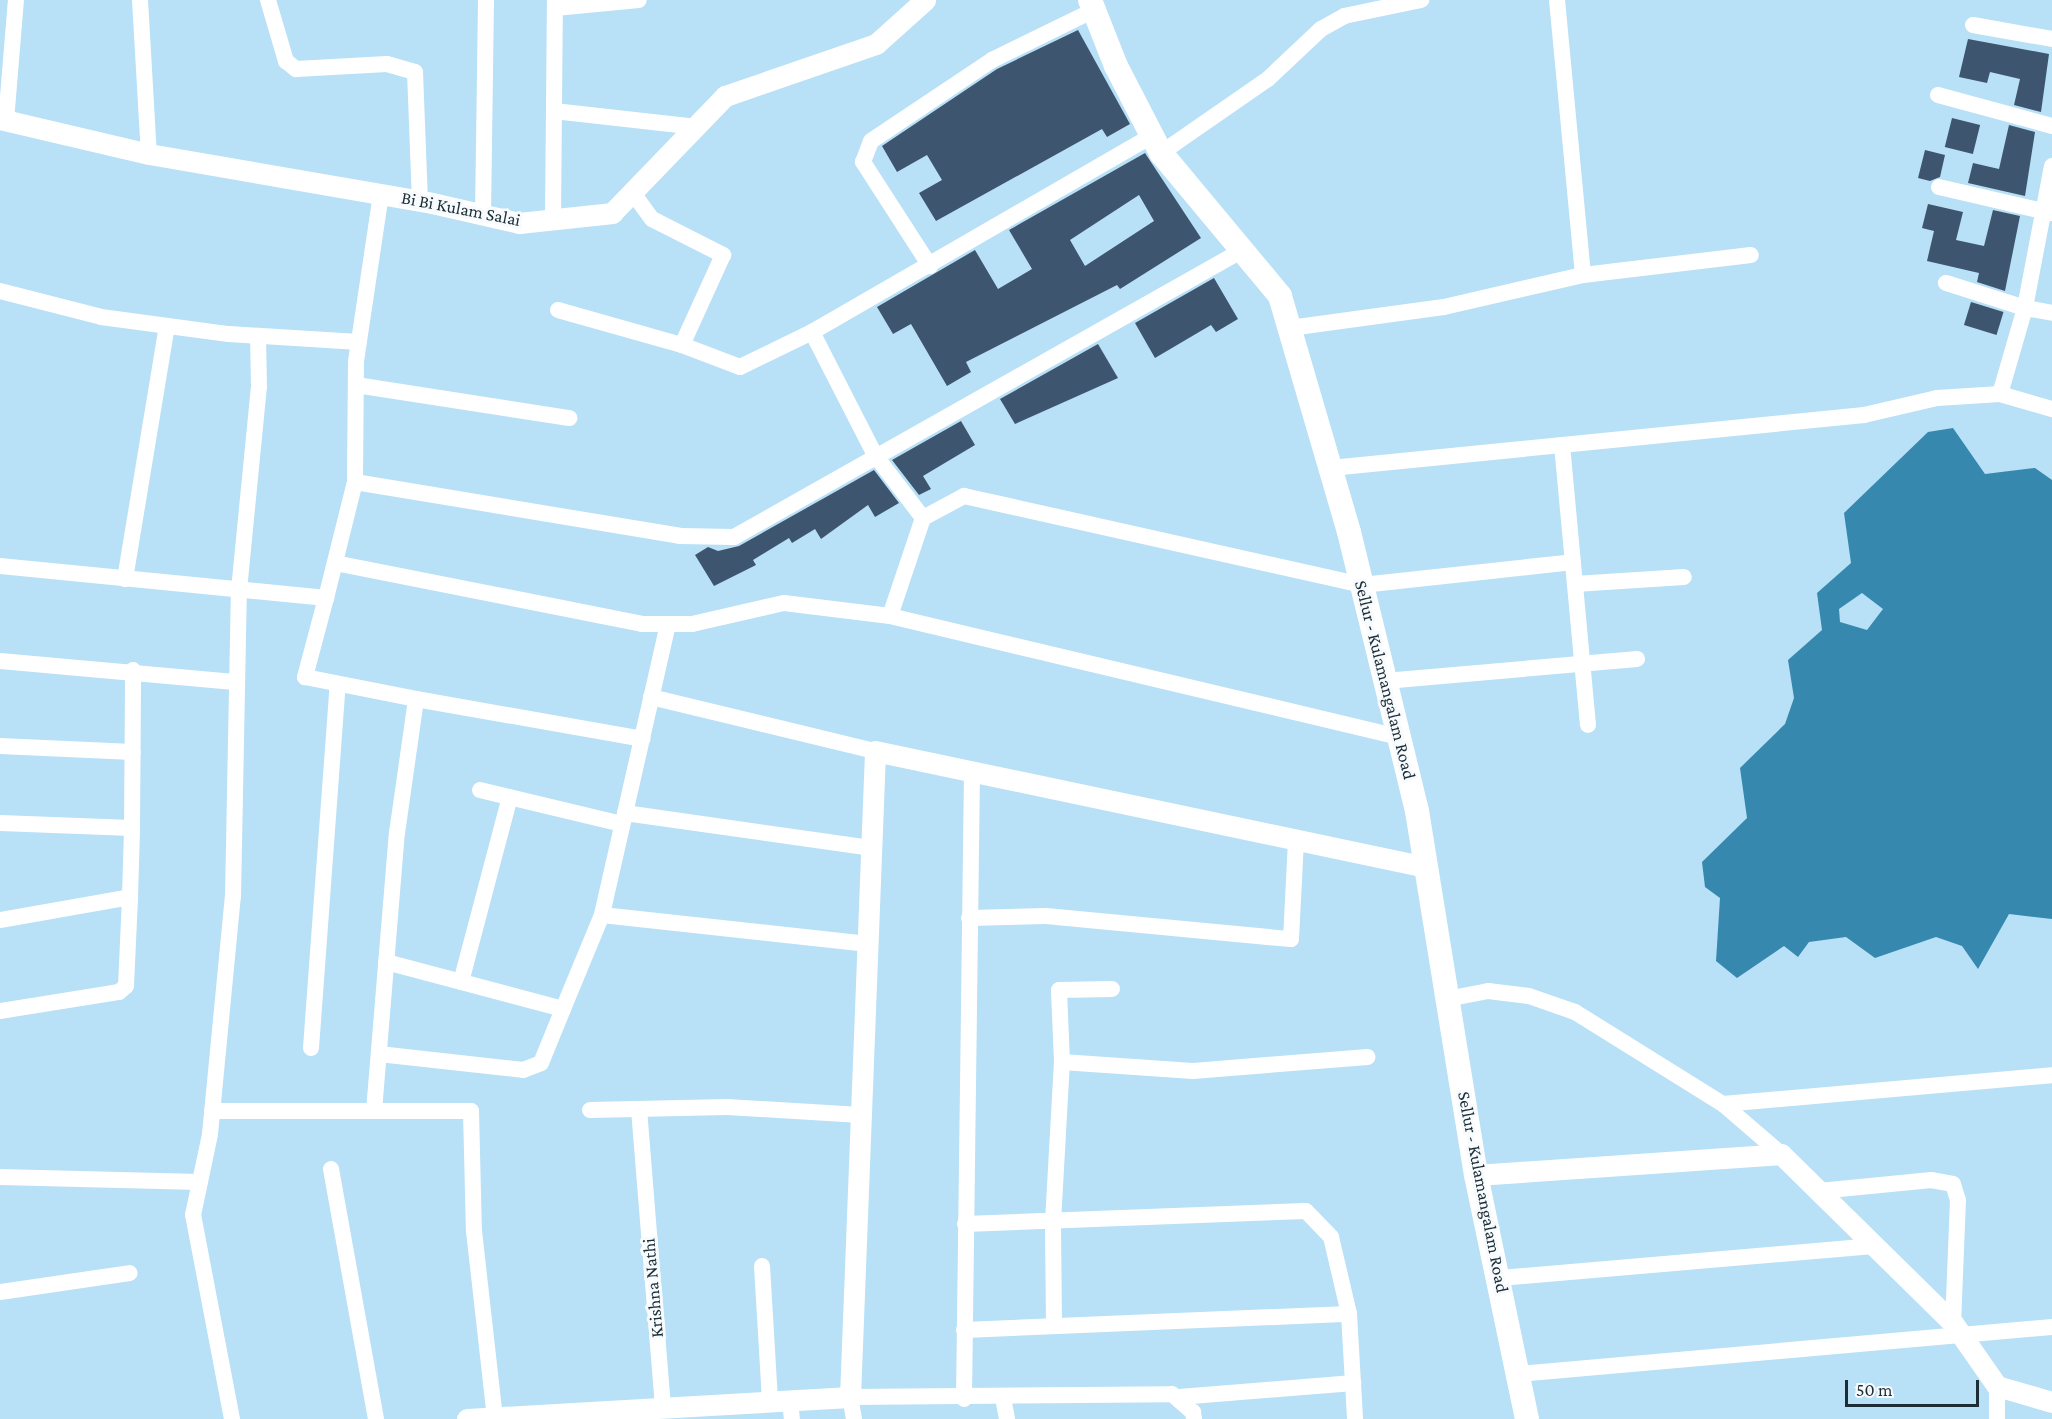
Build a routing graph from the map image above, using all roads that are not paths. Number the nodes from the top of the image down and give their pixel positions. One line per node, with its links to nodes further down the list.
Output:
1 (16, 0): 15 (street)
2 (140, 0): 19 (street)
3 (268, 0): 24 (street)
4 (486, 0): 26 (street)
5 (639, 0): 9 (street)
6 (925, 0): 17 (street, Bi Bi Kulam Salai)
7 (1420, 0): 18 (street)
8 (1557, 0): 31 (street)
9 (555, 4): 14 (street)
10 (1092, 5): 18 (main road, Sellur - Kulamangalam Road); 30 (street)
11 (1973, 25): 12 (street)
12 (2052, 39)
13 (1938, 95): 16 (street)
14 (554, 111): 17 (street); 27 (street)
15 (3, 120): 19 (street, Bi Bi Kulam Salai)
16 (2052, 126)
17 (698, 127): 22 (street, Bi Bi Kulam Salai)
18 (1157, 145): 28 (main road, Sellur - Kulamangalam Road); 30 (street)
19 (148, 154): 23 (street, Bi Bi Kulam Salai)
20 (2052, 166): 25 (street)
21 (1939, 187): 25 (street)
22 (633, 193): 27 (street, Bi Bi Kulam Salai); 42 (street)
23 (381, 194): 24 (street, Bi Bi Kulam Salai); 41 (street)
24 (420, 201): 26 (street, Bi Bi Kulam Salai)
25 (2048, 213): 34 (street)
26 (483, 215): 27 (street, Bi Bi Kulam Salai)
27 (553, 220)
28 (1241, 251): 38 (main road, Sellur - Kulamangalam Road); 48 (street)
29 (1751, 255): 31 (street)
30 (930, 266): 39 (street)
31 (1583, 275): 38 (street)
32 (1946, 283): 34 (street)
33 (0, 291): 37 (street)
34 (2025, 308): 36 (street); 44 (street)
35 (558, 310): 42 (street)
36 (2052, 313)
37 (167, 326): 40 (street); 56 (street)
38 (1290, 328): 49 (main road, Sellur - Kulamangalam Road)
39 (812, 332): 42 (street); 48 (street)
40 (258, 336): 41 (street); 59 (street)
41 (359, 342): 43 (street)
42 (682, 345)
43 (356, 385): 46 (street); 50 (street)
44 (2000, 394): 45 (street); 47 (street)
45 (2052, 409)
46 (569, 418)
47 (1562, 445): 49 (street); 52 (street)
48 (875, 455): 50 (street); 51 (street)
49 (1331, 468): 58 (main road, Sellur - Kulamangalam Road)
50 (355, 482): 53 (street)
51 (923, 518): 58 (street); 61 (street)
52 (1573, 562): 57 (street); 58 (street)
53 (334, 563): 60 (street); 62 (street)
54 (0, 566): 56 (street)
55 (1684, 577): 57 (street)
56 (124, 579): 59 (street)
57 (1575, 584): 65 (street)
58 (1362, 585): 67 (main road, Sellur - Kulamangalam Road)
59 (239, 590): 60 (street); 68 (street)
60 (326, 598): 69 (street)
61 (890, 616): 62 (street); 73 (street)
62 (668, 624): 70 (street)
63 (1637, 659): 65 (street)
64 (0, 661): 66 (street)
65 (1582, 663): 67 (street); 72 (street)
66 (133, 670): 68 (street); 77 (street)
67 (1385, 681): 73 (main road, Sellur - Kulamangalam Road)
68 (237, 682): 106 (street)
69 (338, 684): 71 (street); 98 (street)
70 (651, 697): 74 (street); 76 (street)
71 (416, 699): 74 (street); 92 (street)
72 (1588, 725)
73 (1399, 737): 86 (main road, Sellur - Kulamangalam Road)
74 (642, 739): 81 (street)
75 (0, 746): 77 (street)
76 (875, 751): 78 (street); 85 (street)
77 (133, 752): 83 (street)
78 (972, 772): 84 (street); 89 (street)
79 (480, 790): 80 (street)
80 (510, 797): 81 (street); 93 (street)
81 (623, 819): 85 (street); 88 (street)
82 (0, 823): 83 (street)
83 (132, 828): 87 (street)
84 (1296, 840): 86 (street); 89 (street)
85 (871, 848): 91 (street)
86 (1426, 867): 95 (main road, Sellur - Kulamangalam Road)
87 (130, 897): 90 (street); 97 (street)
88 (602, 915): 91 (street); 96 (street)
89 (969, 918): 116 (street)
90 (0, 920)
91 (868, 944): 108 (street)
92 (386, 962): 93 (street); 99 (street)
93 (461, 982): 96 (street)
94 (1112, 990): 101 (street)
95 (1447, 999): 103 (street); 111 (main road, Sellur - Kulamangalam Road)
96 (562, 1009): 99 (street)
97 (0, 1011)
98 (311, 1048)
99 (379, 1054): 107 (street)
100 (1367, 1057): 101 (street)
101 (1062, 1062): 115 (street)
102 (2052, 1075): 103 (street)
103 (1723, 1104): 109 (street)
104 (639, 1109): 105 (street); 108 (street); 135 (street, Krishna Nathi)
105 (590, 1110)
106 (212, 1111): 107 (street); 113 (street)
107 (374, 1111): 138 (street)
108 (861, 1114): 130 (street)
109 (1781, 1154): 111 (street); 114 (street)
110 (331, 1169): 140 (street)
111 (1476, 1175): 120 (main road, Sellur - Kulamangalam Road)
112 (0, 1177): 113 (street)
113 (200, 1182): 139 (street)
114 (1819, 1191): 117 (street); 124 (street)
115 (1053, 1222): 116 (street); 122 (street); 123 (street)
116 (965, 1224): 126 (street)
117 (1877, 1246): 120 (street); 124 (street)
118 (762, 1266): 136 (street)
119 (130, 1273): 121 (street)
120 (1500, 1278): 127 (main road, Sellur - Kulamangalam Road)
121 (0, 1292)
122 (1349, 1314): 123 (street); 128 (street)
123 (1054, 1323): 126 (street)
124 (1957, 1328): 125 (street); 127 (street); 129 (street)
125 (2052, 1328)
126 (964, 1330): 133 (street)
127 (1518, 1374): 146 (main road, Sellur - Kulamangalam Road)
128 (1353, 1383): 131 (street); 145 (street)
129 (1997, 1386): 134 (street); 147 (street)
130 (850, 1397): 133 (street); 136 (street); 142 (street)
131 (1179, 1397): 132 (street); 144 (street)
132 (1004, 1398): 133 (street); 143 (street)
133 (964, 1399)
134 (2052, 1402)
135 (663, 1407): 136 (street); 137 (street)
136 (784, 1407)
137 (586, 1416): 138 (street)
138 (495, 1418): 141 (street)
139 (232, 1419)
140 (376, 1419)
141 (467, 1419)
142 (854, 1419)
143 (1007, 1419)
144 (1194, 1419)
145 (1355, 1419)
146 (1527, 1419)
147 (1997, 1419)

